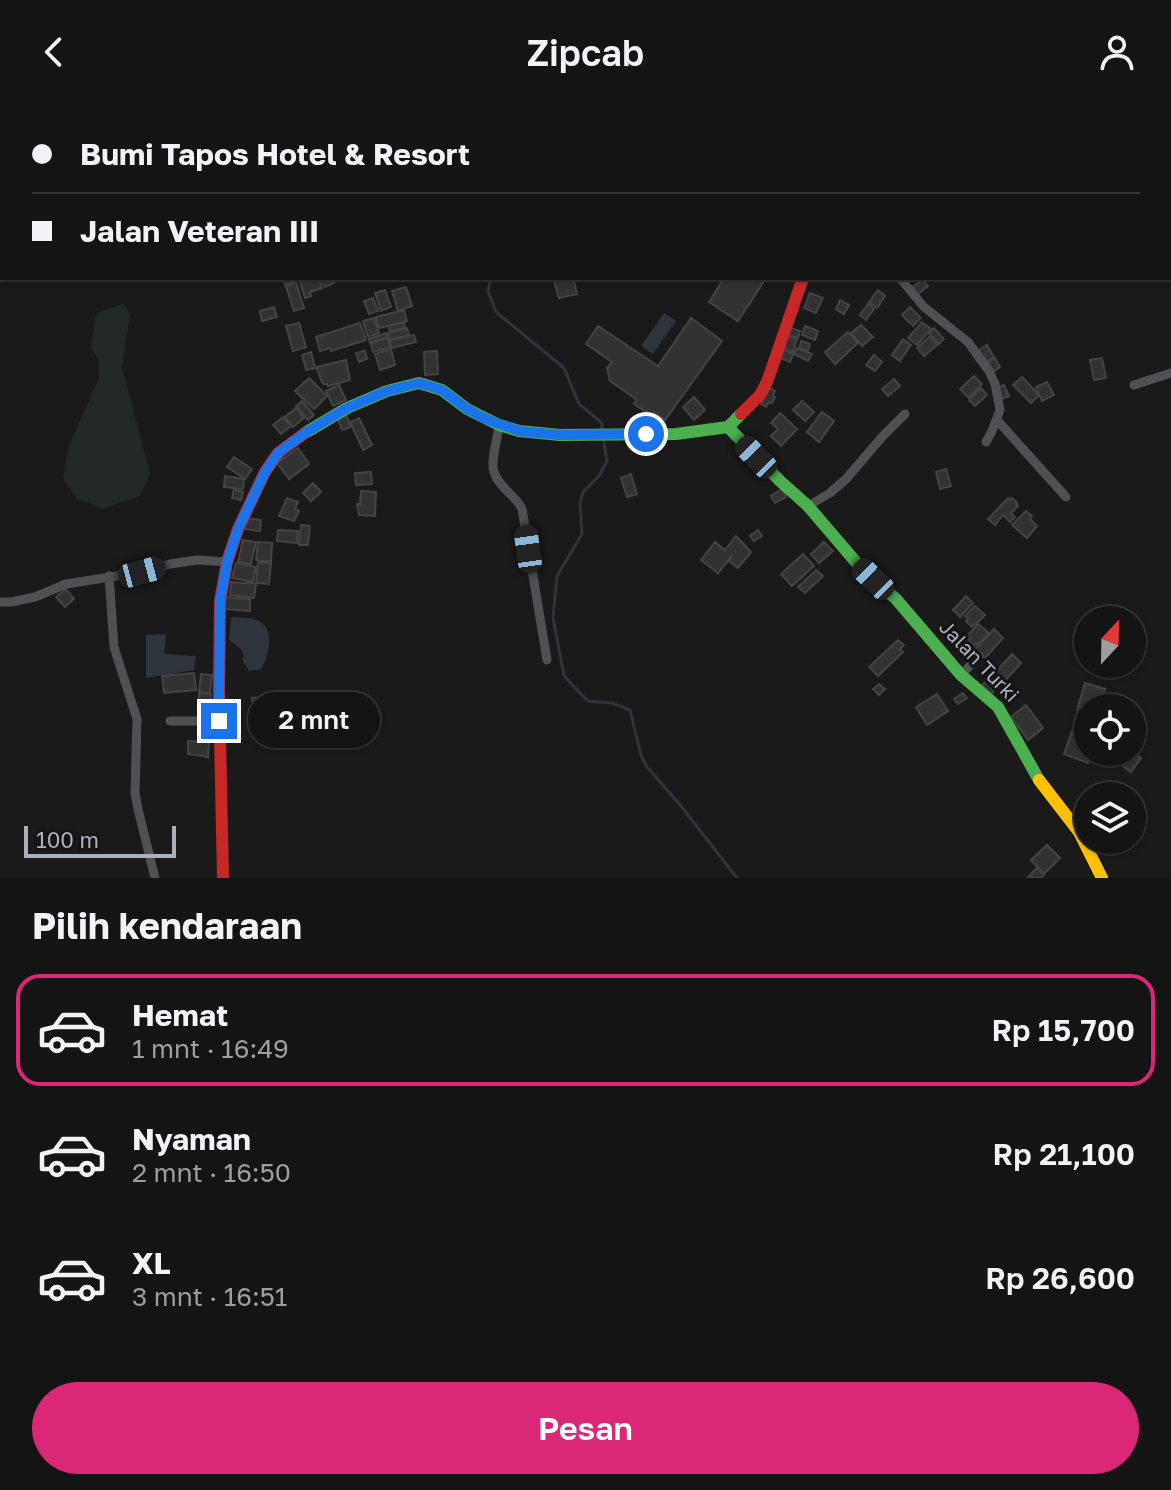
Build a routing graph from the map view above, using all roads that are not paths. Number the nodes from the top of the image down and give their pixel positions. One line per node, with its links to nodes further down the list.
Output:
1 (802, 280): 8 (street)
2 (902, 280): 6 (street)
3 (1171, 373): 4 (street)
4 (1134, 385)
5 (905, 414): 11 (street)
6 (997, 420): 9 (street); 10 (street)
7 (499, 425): 8 (street); 12 (street); 16 (street)
8 (728, 427): 11 (street, Jalan Turki)
9 (986, 442)
10 (1066, 497)
11 (808, 506): 17 (street, Jalan Turki)
12 (227, 562): 13 (street); 19 (street)
13 (109, 576): 14 (street); 20 (street)
14 (0, 602)
15 (979, 656): 17 (street)
16 (547, 660)
17 (961, 675): 22 (street, Jalan Turki)
18 (170, 721): 19 (street)
19 (219, 721): 21 (street)
20 (155, 878)
21 (223, 878)
22 (1102, 878)

